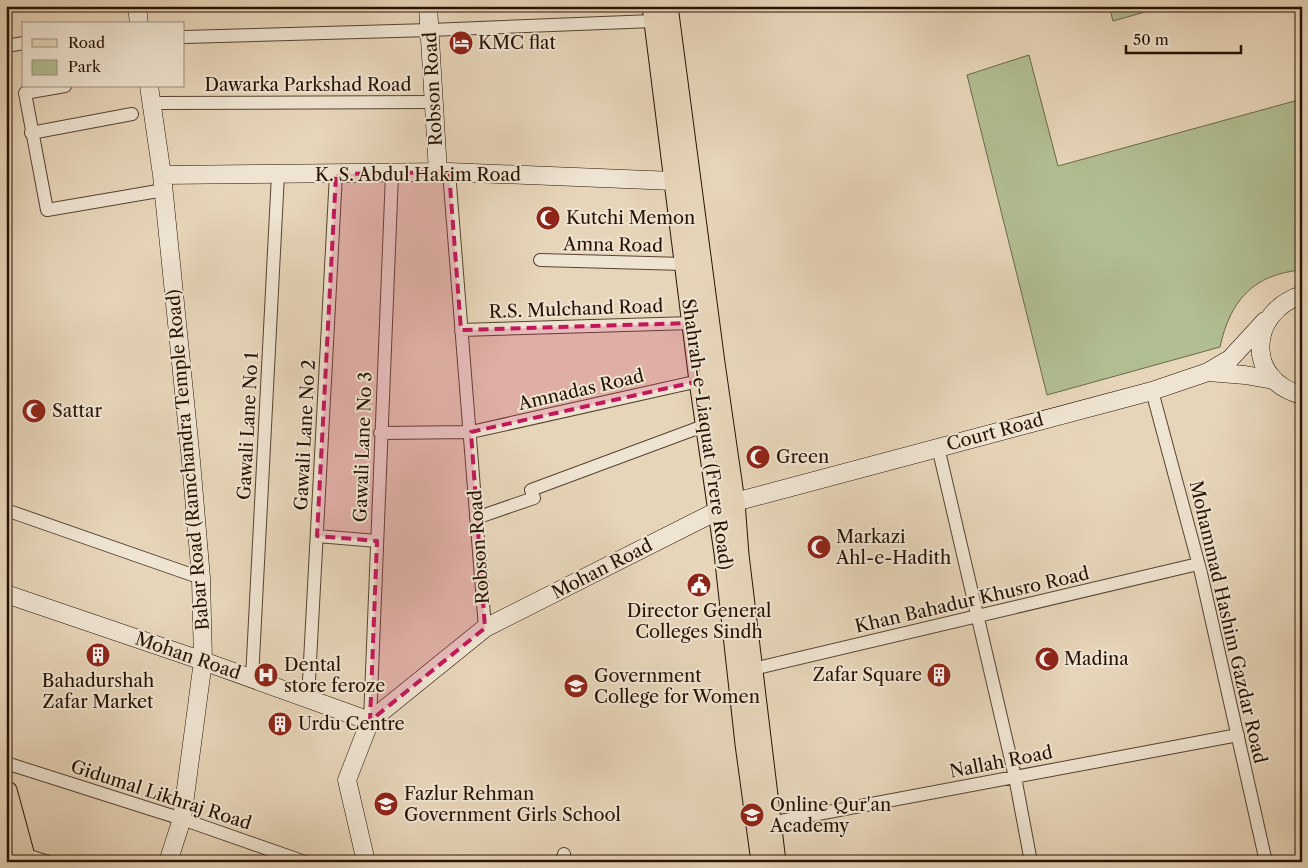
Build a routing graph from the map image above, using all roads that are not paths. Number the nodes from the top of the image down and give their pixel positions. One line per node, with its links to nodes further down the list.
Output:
1 (137, 6): 5 (street)
2 (428, 6): 6 (street, Robson Road)
3 (668, 6): 36 (main road, Shahrah-e-Liaquat (Frere Road))
4 (652, 14): 6 (street); 19 (main road, Shahrah-e-Liaquat (Frere Road))
5 (138, 22)
6 (430, 30): 7 (street); 12 (street, Robson Road)
7 (185, 37)
8 (22, 43): 9 (street)
9 (6, 46)
10 (53, 88): 14 (street)
11 (150, 95): 12 (street, Dawarka Parkshad Road); 20 (street, Babar Road (Ramchandra Temple Road))
12 (434, 102): 15 (street, Robson Road)
13 (132, 114): 14 (street)
14 (31, 133): 20 (street, K. S. Abdul Hakim Road)
15 (443, 172): 18 (street, K. S. Abdul Hakim Road); 19 (street, K. S. Abdul Hakim Road); 26 (street, Robson Road)
16 (278, 174): 17 (street, K. S. Abdul Hakim Road); 20 (street, K. S. Abdul Hakim Road); 49 (street, Gawali Lane No 1)
17 (336, 174): 18 (street, K. S. Abdul Hakim Road); 40 (street, Gawali Lane No 2)
18 (392, 174): 34 (street, Gawali Lane No 3)
19 (674, 181): 22 (main road, Shahrah-e-Liaquat (Frere Road))
20 (163, 183): 43 (street, Babar Road (Ramchandra Temple Road))
21 (540, 260): 22 (street, Amna Road)
22 (684, 264): 25 (main road, Shahrah-e-Liaquat (Frere Road))
23 (1302, 296): 24 (street)
24 (1270, 315): 27 (street); 28 (street)
25 (692, 323): 26 (street, R.S. Mulchand Road); 29 (main road, Shahrah-e-Liaquat (Frere Road))
26 (461, 330): 33 (street, Robson Road)
27 (1208, 372): 28 (street, Court Road); 30 (street, Court Road)
28 (1274, 380): 31 (street)
29 (699, 381): 32 (main road, Shahrah-e-Liaquat (Frere Road)); 33 (street, Amnadas Road)
30 (1152, 391): 35 (street, Court Road); 42 (street, Mohammad Hashim Gazdar Road)
31 (1302, 395)
32 (706, 426): 38 (main road, Shahrah-e-Liaquat (Frere Road)); 39 (street)
33 (471, 432): 34 (street, Amnadas Road); 39 (street, Robson Road)
34 (380, 433): 41 (street, Gawali Lane No 3)
35 (938, 447): 36 (street, Court Road); 45 (street)
36 (735, 502): 38 (street, Court Road); 48 (main road, Shahrah-e-Liaquat (Frere Road))
37 (6, 510): 43 (street)
38 (718, 510): 46 (street, Mohan Road); 63 (main road, Shahrah-e-Liaquat (Frere Road))
39 (476, 518): 46 (street, Robson Road)
40 (317, 536): 41 (street); 50 (street, Gawali Lane No 2)
41 (377, 541): 51 (street, Gawali Lane No 3)
42 (1198, 564): 45 (street, Khan Bahadur Khusro Road); 52 (street, Mohammad Hashim Gazdar Road)
43 (201, 578): 47 (street, Babar Road (Ramchandra Temple Road))
44 (6, 594): 47 (street, Mohan Road)
45 (976, 617): 48 (street, Khan Bahadur Khusro Road); 54 (street)
46 (485, 628): 51 (street, Robson Road)
47 (204, 661): 49 (street, Mohan Road); 56 (street, Babar Road (Ramchandra Temple Road))
48 (754, 668): 57 (main road, Shahrah-e-Liaquat (Frere Road))
49 (252, 678): 50 (street, Mohan Road)
50 (308, 699): 51 (street, Mohan Road)
51 (370, 721): 62 (street, Robson Road)
52 (1238, 735): 54 (street, Nallah Road); 66 (street, Mohammad Hashim Gazdar Road)
53 (6, 763): 56 (street, Gidumal Likhraj Road)
54 (1014, 777): 57 (street, Nallah Road); 65 (street)
55 (6, 792): 58 (highway)
56 (182, 820): 60 (street, Babar Road (Ramchandra Temple Road)); 61 (street, Gidumal Likhraj Road)
57 (770, 823): 64 (main road, Shahrah-e-Liaquat (Frere Road))
58 (24, 858): 59 (street)
59 (48, 862)
60 (168, 862)
61 (305, 862)
62 (366, 862)
63 (761, 862)
64 (776, 862)
65 (1031, 862)
66 (1266, 862)

